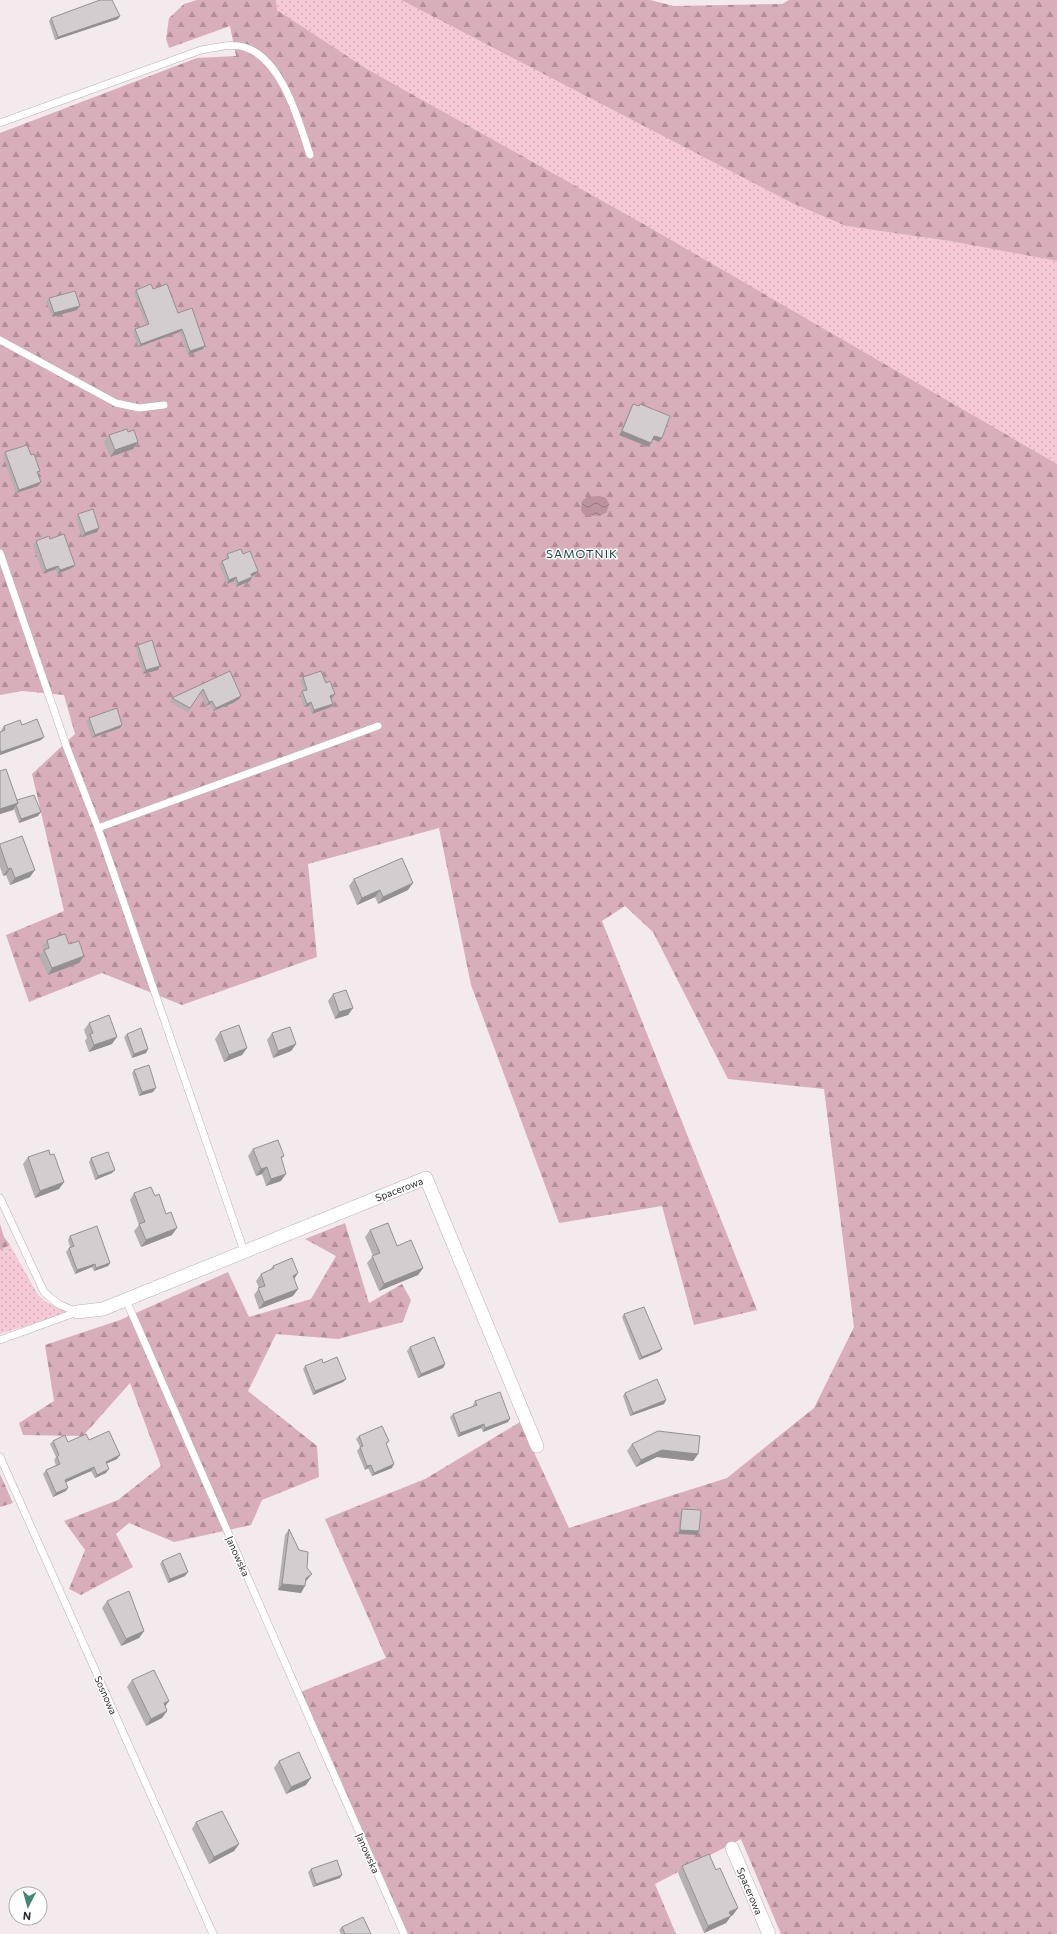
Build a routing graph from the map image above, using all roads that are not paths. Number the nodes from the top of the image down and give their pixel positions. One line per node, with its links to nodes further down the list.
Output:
1 (0, 123): 2 (lane)
2 (310, 155)
3 (0, 340): 4 (lane)
4 (164, 405)
5 (0, 553): 7 (lane)
6 (378, 726): 7 (lane)
7 (98, 828): 9 (lane)
8 (0, 1198): 11 (lane)
9 (244, 1251): 10 (street, Spacerowa); 13 (street, Spacerowa)
10 (126, 1300): 11 (street); 17 (lane, Janowska)
11 (77, 1312): 12 (lane)
12 (0, 1340)
13 (537, 1446)
14 (0, 1457): 16 (lane, Sosnowa)
15 (732, 1848): 18 (street, Spacerowa)
16 (213, 1934)
17 (404, 1934)
18 (769, 1934)

